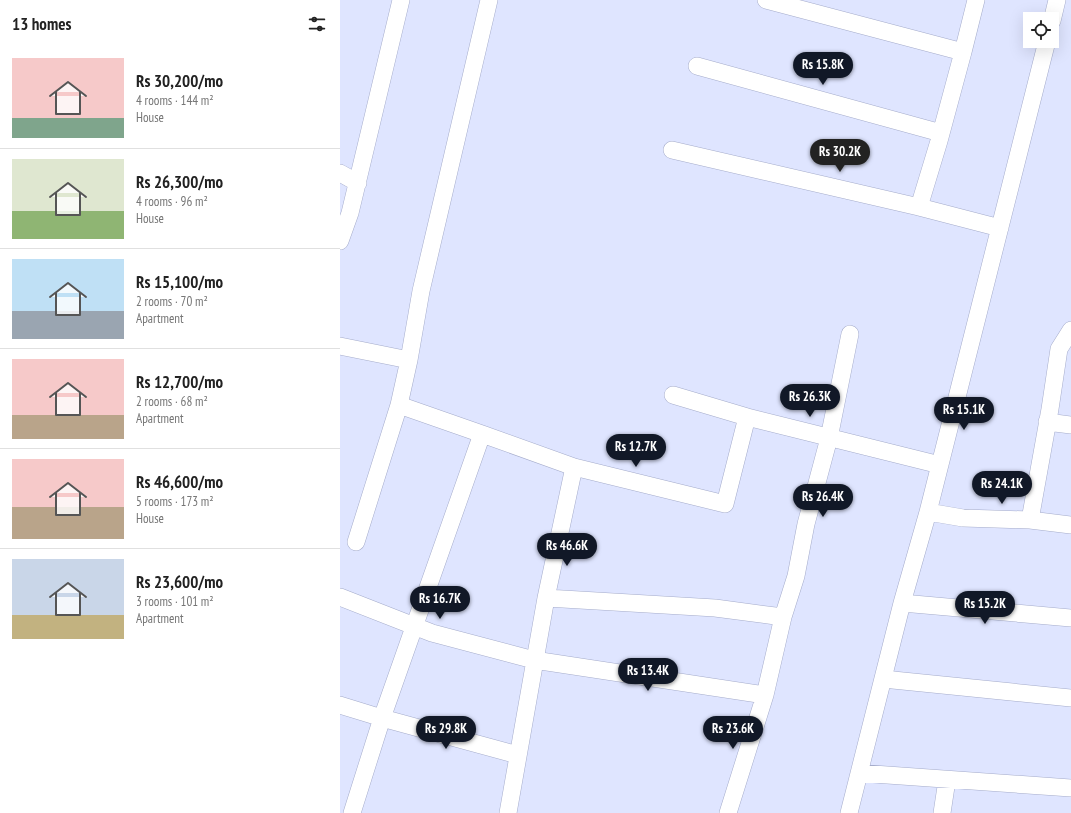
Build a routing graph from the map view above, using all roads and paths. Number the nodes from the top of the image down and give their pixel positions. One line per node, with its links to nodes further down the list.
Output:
1 (401, 0): 11 (street)
2 (489, 0): 18 (street)
3 (766, 0): 6 (street)
4 (976, 0): 6 (street)
5 (1045, 48): 13 (street)
6 (963, 52): 8 (street)
7 (697, 66): 8 (street)
8 (941, 133): 12 (street)
9 (672, 150): 12 (street)
10 (340, 173): 11 (street)
11 (358, 183): 14 (street)
12 (919, 206): 13 (street)
13 (1000, 228): 26 (street)
14 (340, 240)
15 (1071, 330): 22 (street)
16 (850, 334): 25 (street)
17 (340, 346): 18 (street)
18 (409, 360): 20 (street)
19 (673, 396): 21 (street)
20 (399, 405): 24 (street); 31 (street)
21 (747, 417): 25 (street); 27 (street)
22 (1047, 422): 23 (street); 29 (street)
23 (1071, 425)
24 (482, 434): 27 (street); 37 (street)
25 (829, 438): 26 (street); 35 (street)
26 (940, 465): 28 (street)
27 (574, 468): 33 (street)
28 (928, 512): 29 (street); 34 (street)
29 (1030, 520): 30 (street)
30 (1071, 525)
31 (356, 542)
32 (340, 597): 37 (street)
33 (546, 598): 35 (street); 38 (street)
34 (902, 603): 36 (street); 39 (street)
35 (783, 617): 40 (street)
36 (1071, 618)
37 (415, 627): 38 (street); 43 (street)
38 (534, 660): 40 (street); 44 (street)
39 (883, 679): 41 (street); 45 (street)
40 (765, 695): 50 (street)
41 (1071, 698)
42 (340, 705): 43 (street)
43 (382, 718): 44 (street); 48 (street)
44 (518, 755): 49 (street)
45 (859, 773): 46 (street); 51 (street)
46 (947, 780): 47 (street); 52 (street)
47 (1071, 788)
48 (352, 813)
49 (508, 813)
50 (728, 813)
51 (849, 813)
52 (942, 813)

